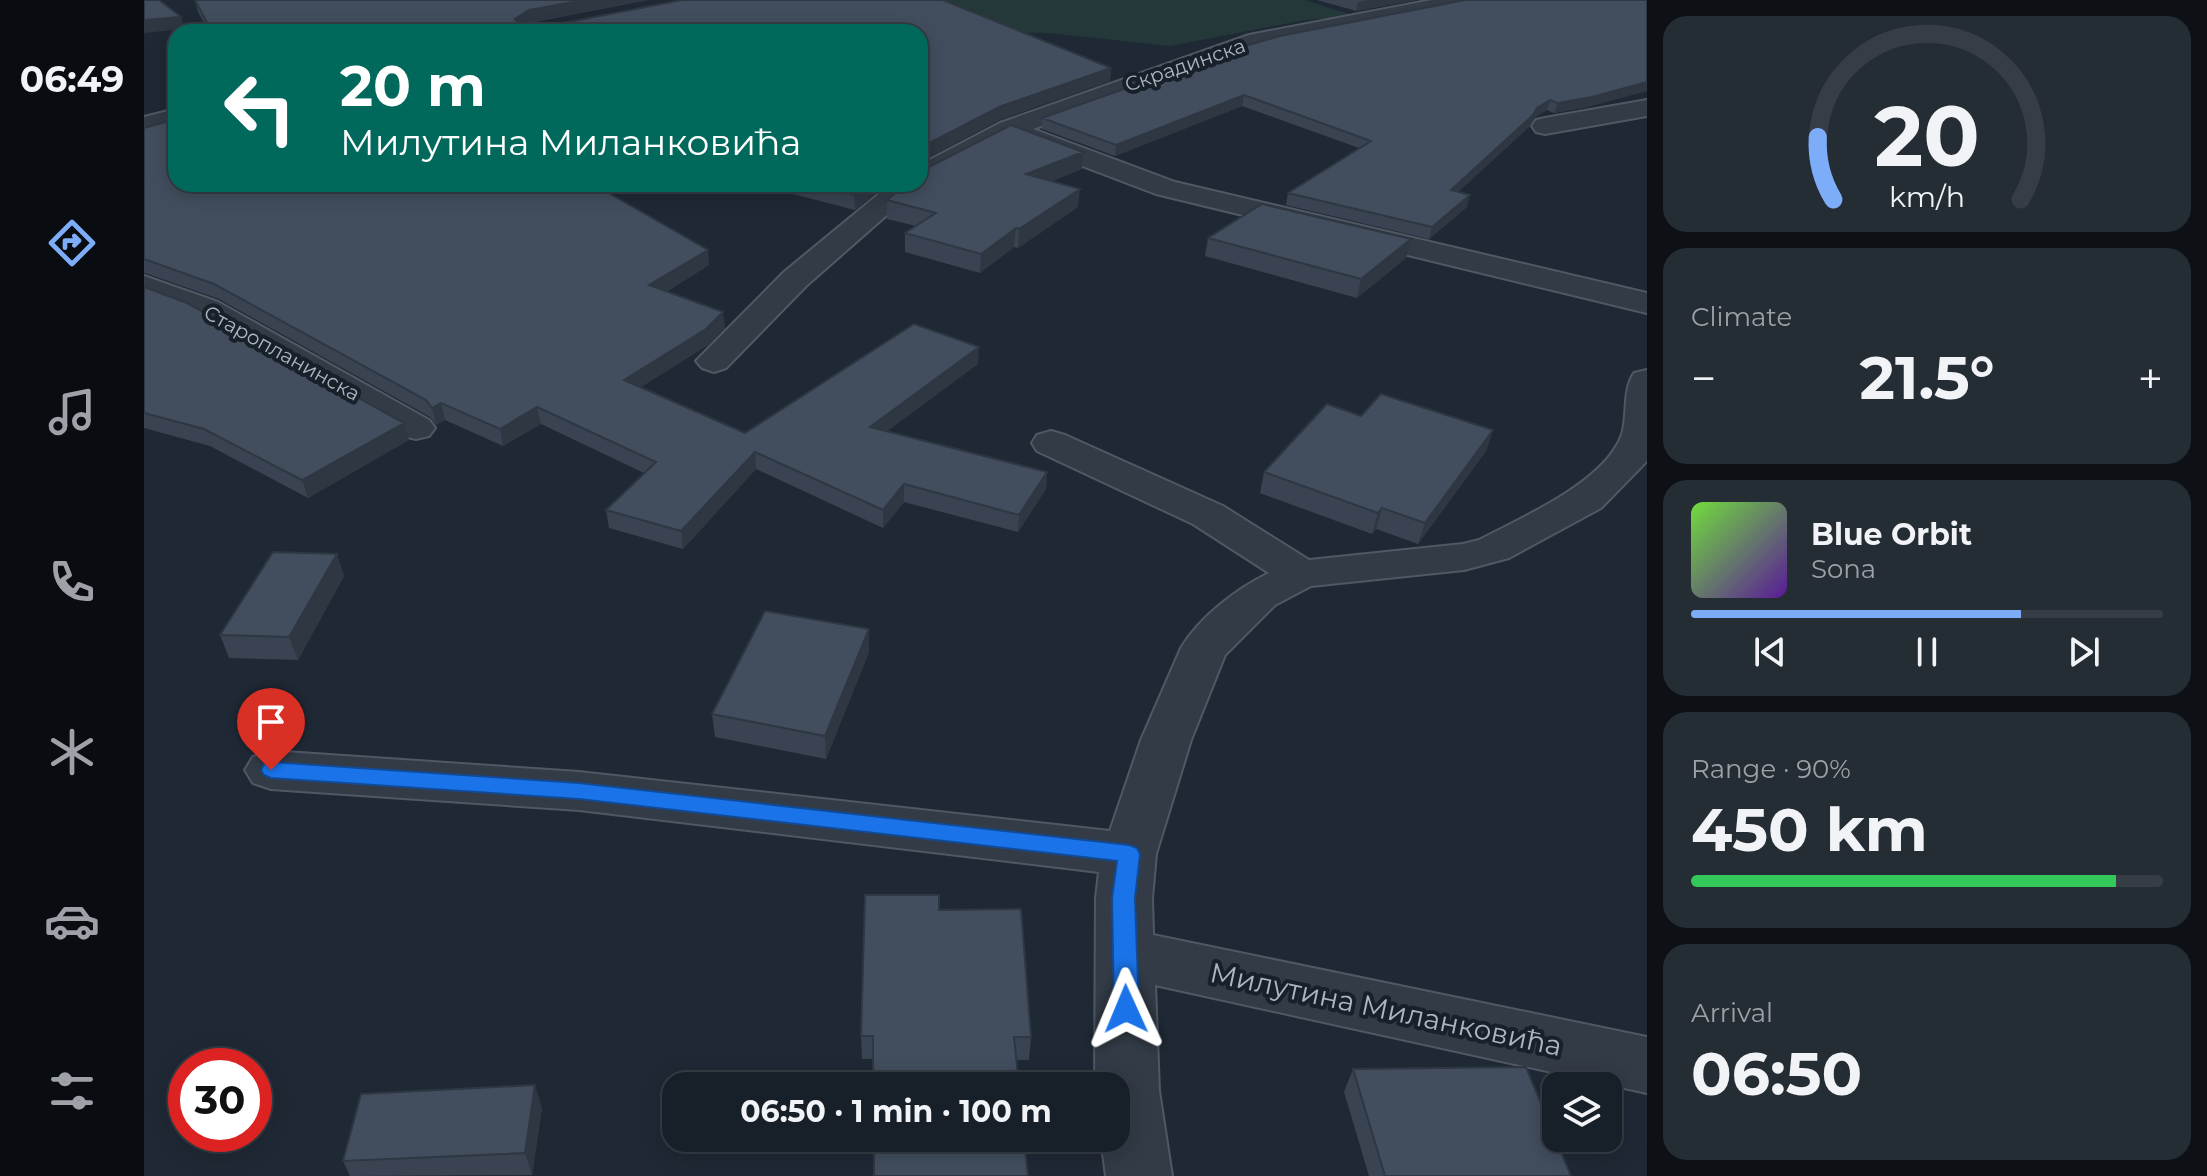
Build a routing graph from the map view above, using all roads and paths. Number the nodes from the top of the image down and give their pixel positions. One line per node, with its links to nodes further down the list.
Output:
1 (1465, 0): 4 (street, Скрадинска)
2 (1647, 108): 3 (street)
3 (1545, 126)
4 (1009, 129): 5 (street, Скрадинска); 8 (street)
5 (928, 170)
6 (895, 192): 9 (street, Скрадинска)
7 (144, 286): 11 (street, Старопланинска)
8 (1647, 303)
9 (714, 361)
10 (1647, 381): 13 (street)
11 (416, 428)
12 (1051, 443): 13 (street)
13 (1301, 574): 15 (street)
14 (271, 770): 15 (street)
15 (1129, 854): 16 (street)
16 (1126, 954): 17 (street, Милутина Миланковића); 18 (street)
17 (1647, 1065)
18 (1139, 1176)

